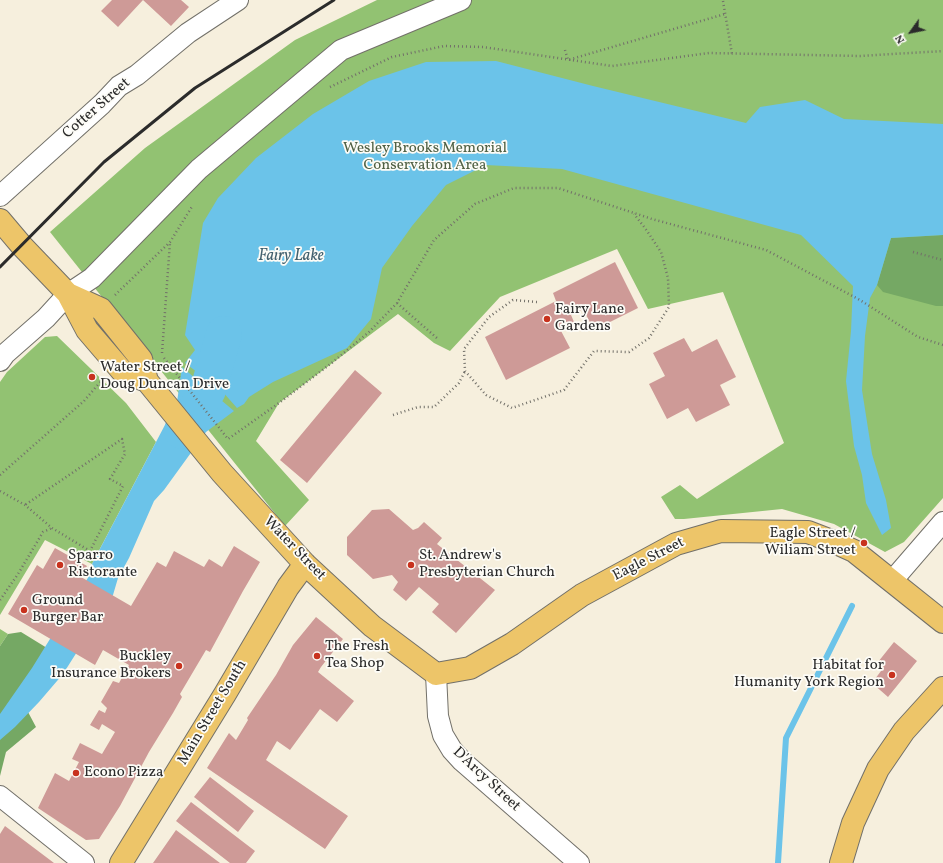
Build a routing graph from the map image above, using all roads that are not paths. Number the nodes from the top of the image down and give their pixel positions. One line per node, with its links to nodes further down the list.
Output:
1 (238, 0): 3 (street, Cotter Street)
2 (461, 0): 5 (street)
3 (0, 196)
4 (0, 220): 5 (main road, Water Street)
5 (68, 294): 6 (street); 8 (main road, Water Street)
6 (0, 361)
7 (943, 522): 9 (street)
8 (305, 564): 11 (main road, Water Street); 15 (main road, Main Street South)
9 (892, 581): 10 (main road, Eagle Street); 11 (main road, Eagle Street)
10 (943, 622)
11 (436, 674): 16 (street, D'Arcy Street)
12 (943, 688): 17 (main road)
13 (1, 799): 14 (street)
14 (84, 863)
15 (121, 863)
16 (579, 863)
17 (841, 863)

